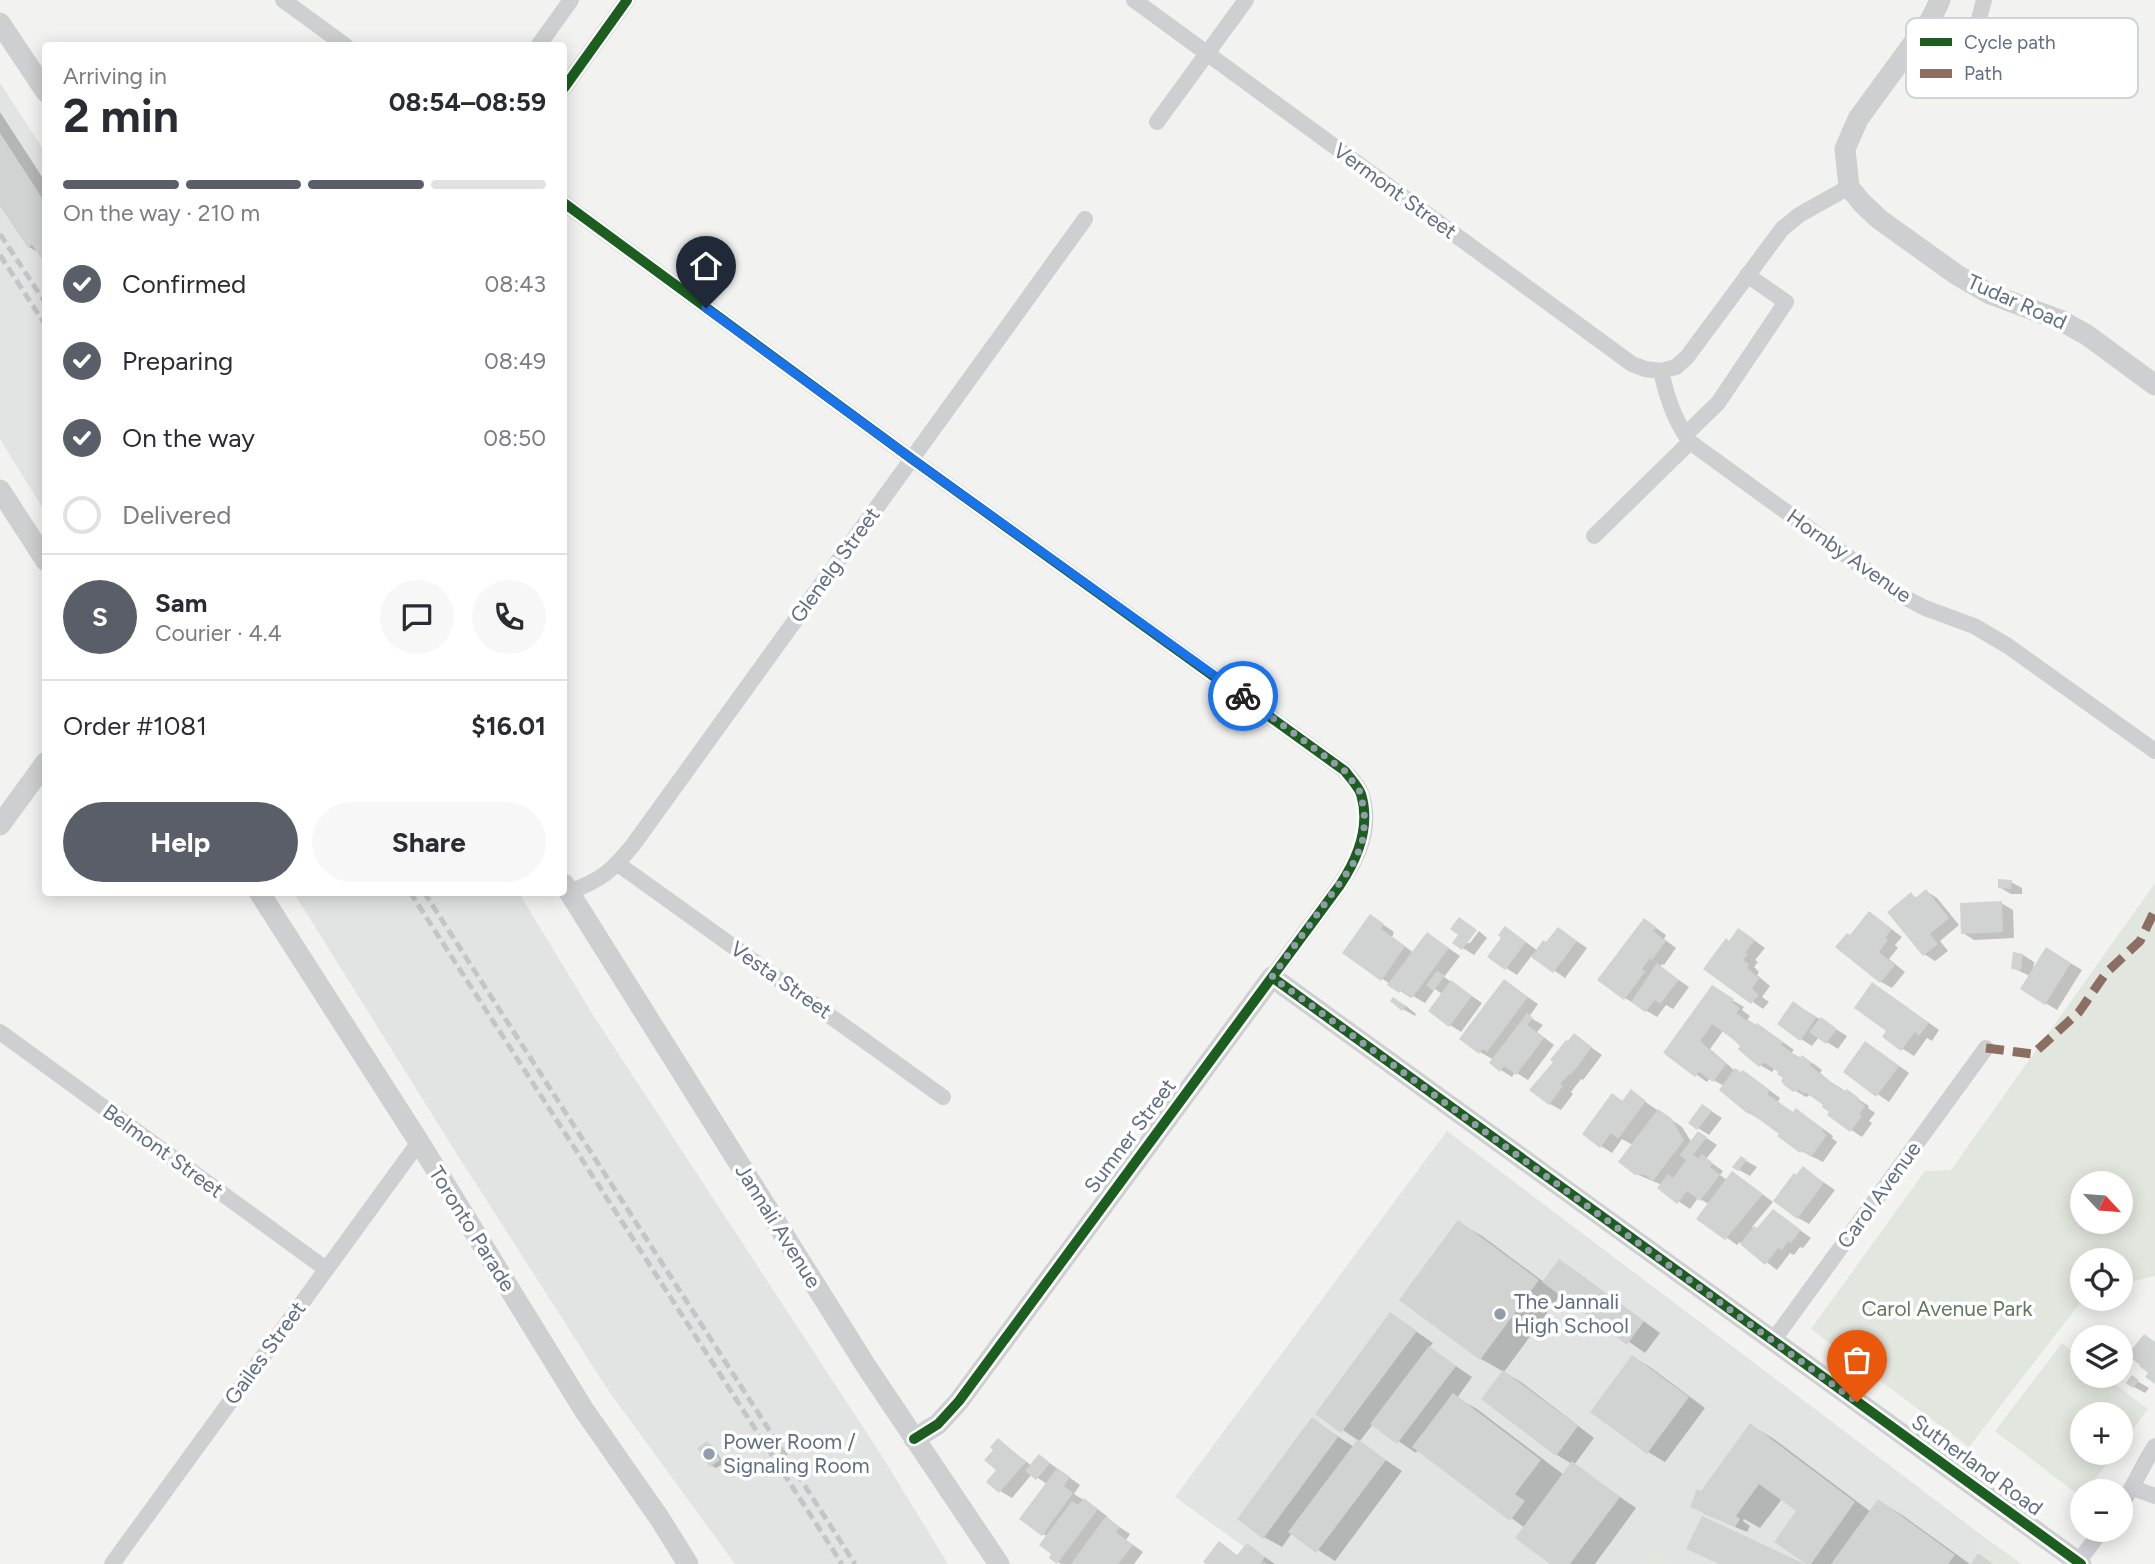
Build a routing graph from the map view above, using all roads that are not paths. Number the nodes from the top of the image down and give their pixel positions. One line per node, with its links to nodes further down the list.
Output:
1 (282, 0): 11 (street)
2 (571, 0): 12 (street)
3 (627, 0): 15 (street)
4 (1134, 0): 13 (street, Vermont Street)
5 (1246, 0): 13 (street)
6 (1940, 0): 8 (street)
7 (1984, 0): 9 (street)
8 (1931, 18)
9 (1979, 18)
10 (0, 23): 16 (street)
11 (340, 42)
12 (541, 42)
13 (1207, 53): 17 (street); 22 (street, Vermont Street)
14 (1906, 53): 18 (street)
15 (567, 84)
16 (42, 86)
17 (1157, 122)
18 (1849, 187): 21 (street); 23 (street, Tudar Road)
19 (567, 205): 25 (street)
20 (1085, 219): 25 (street, Glenelg Street)
21 (1747, 275): 22 (street); 24 (street)
22 (1661, 371): 24 (street)
23 (2155, 385)
24 (1688, 439): 27 (street); 29 (street, Hornby Avenue)
25 (912, 459): 32 (street, Glenelg Street); 36 (street, Sumner Street)
26 (0, 490): 28 (street)
27 (1594, 536)
28 (42, 555)
29 (2155, 751)
30 (42, 767): 31 (street)
31 (0, 825)
32 (618, 864): 33 (street, Glenelg Street); 39 (street, Vesta Street)
33 (567, 888)
34 (567, 890): 43 (street, Jannali Avenue)
35 (262, 896): 40 (street, Toronto Parade)
36 (1272, 977): 42 (street, Sutherland Road); 43 (street, Sumner Street)
37 (0, 1032): 41 (street, Belmont Street)
38 (1986, 1048): 42 (street, Carol Avenue)
39 (943, 1097)
40 (419, 1142): 41 (street, Gailes Street); 50 (street, Toronto Parade)
41 (326, 1269): 49 (street, Gailes Street)
42 (1772, 1342): 48 (street, Sutherland Road)
43 (914, 1439): 51 (street, Jannali Avenue)
44 (2155, 1447): 45 (street)
45 (2133, 1488): 46 (street)
46 (2155, 1496)
47 (2094, 1542): 48 (street)
48 (2080, 1563)
49 (112, 1564)
50 (688, 1564)
51 (999, 1564)

